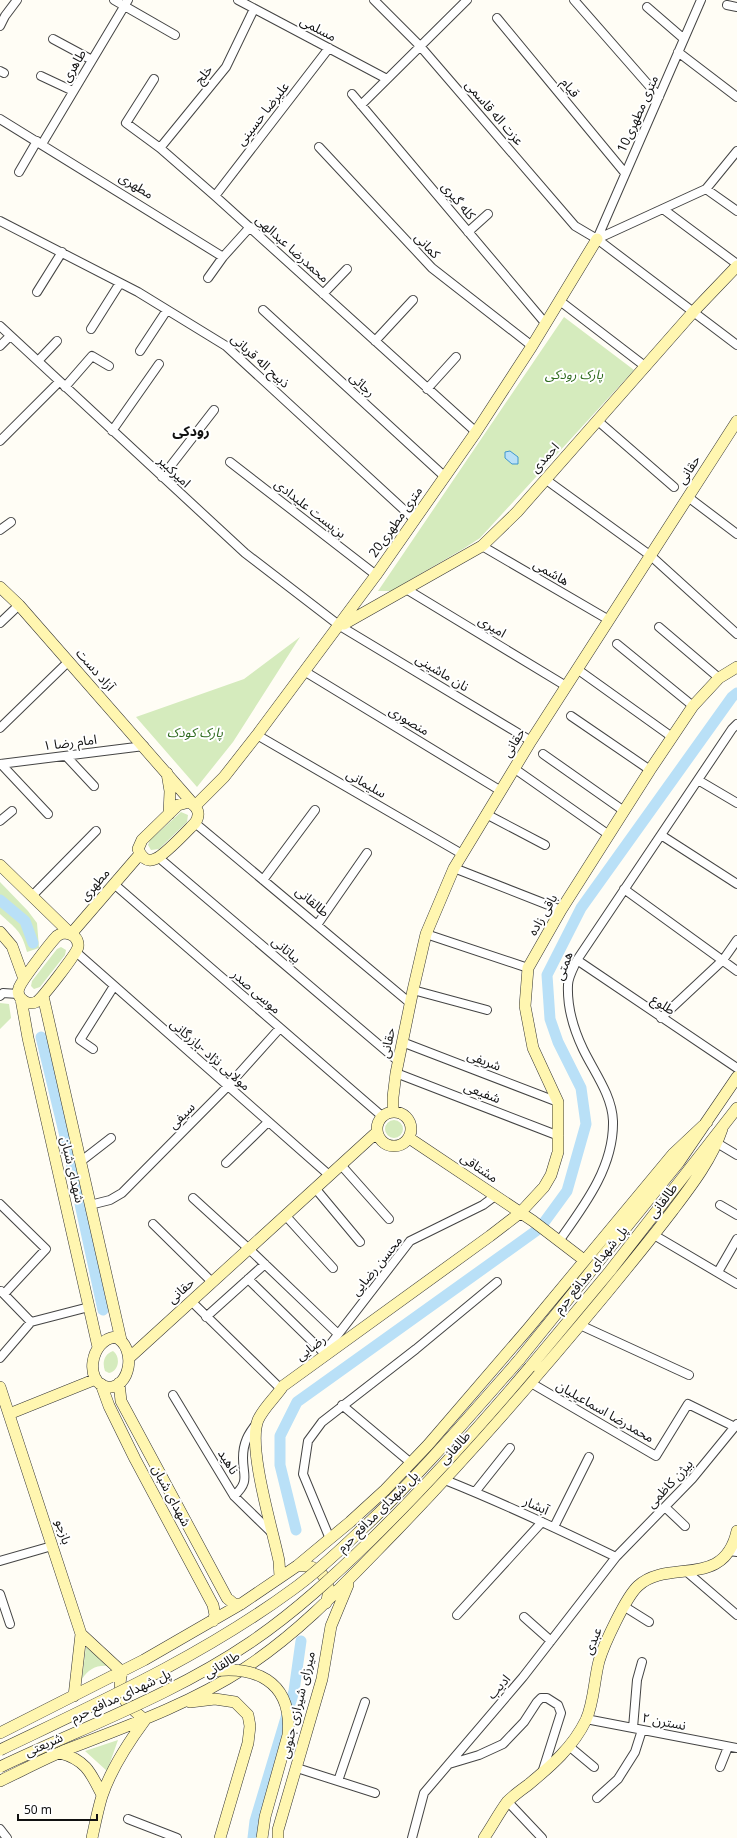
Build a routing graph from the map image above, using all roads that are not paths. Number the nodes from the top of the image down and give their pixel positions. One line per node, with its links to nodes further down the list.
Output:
1 (17, 0): 13 (street)
2 (114, 0): 8 (street)
3 (238, 0): 12 (street, مسلمی)
4 (374, 0): 19 (street, عزت اله قاسمی)
5 (467, 0): 19 (street)
6 (574, 0): 28 (street)
7 (701, 0): 18 (street, 10متری مطهری)
8 (126, 2): 16 (street); 22 (street, طاهری)
9 (727, 5): 11 (street)
10 (648, 7): 18 (street)
11 (737, 7)
12 (254, 9): 20 (street, مسلمی); 34 (street, خلج)
13 (2, 16): 15 (street)
14 (497, 18): 37 (street, قیام)
15 (0, 26)
16 (175, 35)
17 (53, 38): 22 (street)
18 (684, 39): 21 (street, 10متری مطهری)
19 (420, 46): 25 (street); 46 (street, عزت اله قاسمی)
20 (329, 48): 25 (street, مسلمی); 39 (street, علیرضا حسینی)
21 (678, 52): 28 (street, 10متری مطهری); 29 (street)
22 (92, 60): 26 (street, طاهری)
23 (41, 76): 26 (street)
24 (154, 79): 34 (street, محمدرضا عبدالهی)
25 (387, 79): 30 (street)
26 (73, 91): 32 (street, طاهری)
27 (352, 94): 30 (street, کله گیری)
28 (659, 97): 37 (street, 10متری مطهری)
29 (737, 97)
30 (361, 104): 45 (street, کله گیری)
31 (0, 118): 32 (street, مطهری)
32 (40, 143): 36 (street, طاهری); 48 (street, مطهری)
33 (319, 147): 68 (street, کمانی)
34 (160, 148): 39 (street, محمدرضا عبدالهی)
35 (737, 151): 38 (street)
36 (18, 172)
37 (625, 173): 46 (street, 10متری مطهری)
38 (706, 189): 40 (street); 41 (street)
39 (215, 196): 44 (street, محمدرضا عبدالهی)
40 (663, 209): 46 (street); 49 (street)
41 (737, 211)
42 (488, 214): 45 (street)
43 (0, 220): 47 (street, ذبیح اله قربانی)
44 (250, 227): 48 (street); 54 (street, محمدرضا عبدالهی)
45 (468, 232): 60 (street, کله گیری)
46 (597, 239): 56 (street, 20متری مطهری); 59 (street, عزت اله قاسمی)
47 (62, 252): 52 (street, ذبیح اله قربانی); 53 (street)
48 (223, 257): 51 (street)
49 (737, 265): 59 (street, احمدی)
50 (347, 269): 54 (street)
51 (208, 278)
52 (120, 282): 57 (street, ذبیح اله قربانی); 62 (street)
53 (37, 292)
54 (323, 294): 65 (street, محمدرضا عبدالهی)
55 (413, 300): 65 (street)
56 (560, 301): 60 (street, 20متری مطهری); 74 (street)
57 (167, 310): 69 (street); 89 (street, ذبیح اله قربانی)
58 (263, 310): 84 (street, رجائی)
59 (694, 311): 66 (street, عزت اله قاسمی); 74 (street, احمدی)
60 (546, 324): 68 (street, 20متری مطهری)
61 (0, 326): 63 (street, امیرکبیر)
62 (91, 329)
63 (10, 336): 67 (street); 71 (street, امیرکبیر)
64 (57, 341): 71 (street)
65 (375, 341): 76 (street, محمدرضا عبدالهی)
66 (737, 345)
67 (0, 346)
68 (532, 346): 81 (street, 20متری مطهری)
69 (140, 351)
70 (456, 357): 76 (street)
71 (38, 361): 75 (street, امیرکبیر)
72 (159, 364): 80 (street)
73 (109, 366): 75 (street)
74 (646, 368): 78 (street, احمدی)
75 (62, 384): 80 (street, امیرکبیر); 82 (street)
76 (427, 389): 81 (street, محمدرضا عبدالهی)
77 (214, 410): 85 (street)
78 (598, 420): 86 (street, احمدی); 87 (street)
79 (737, 421): 88 (street, حقانی)
80 (112, 431): 85 (street, امیرکبیر)
81 (476, 432): 84 (street, 20متری مطهری)
82 (0, 441)
83 (230, 462): 95 (street, بن‌بست علیدادی)
84 (444, 476): 89 (street, 20متری مطهری)
85 (162, 477): 101 (street, امیرکبیر)
86 (545, 479): 93 (street, احمدی); 94 (street)
87 (674, 487)
88 (688, 497): 92 (street); 94 (street, حقانی)
89 (415, 520): 95 (street, 20متری مطهری)
90 (11, 522): 91 (street)
91 (0, 530)
92 (737, 534)
93 (482, 546): 97 (street, احمدی); 99 (street, هاشمی)
94 (651, 556): 99 (street, حقانی); 103 (street)
95 (376, 575): 101 (street, 20متری مطهری)
96 (0, 587): 98 (street, آزاد دست)
97 (406, 589): 101 (street, احمدی); 110 (street, امیری)
98 (19, 605): 100 (street); 105 (street, آزاد دست)
99 (609, 620): 107 (street, حقانی)
100 (0, 624)
101 (340, 626): 108 (street, 20متری مطهری); 117 (street, نان ماشینی)
102 (659, 627): 109 (street)
103 (737, 634)
104 (617, 644): 111 (street)
105 (69, 661): 114 (street); 118 (street, آزاد دست)
106 (737, 667): 109 (street, باقی زاده)
107 (577, 669): 110 (street, حقانی); 116 (street)
108 (304, 671): 115 (street, 20متری مطهری); 127 (street, منصوری)
109 (719, 678): 111 (street, باقی زاده)
110 (566, 686): 117 (street, حقانی)
111 (693, 706): 116 (street, باقی زاده)
112 (571, 716): 123 (street)
113 (737, 724): 125 (street, همتی)
114 (0, 728)
115 (257, 735): 129 (street, 20متری مطهری); 144 (street, سلیمانی)
116 (672, 737): 123 (street, باقی زاده)
117 (531, 741): 122 (street, حقانی)
118 (144, 746): 120 (street, امام رضا ۱); 124 (street, آزاد دست)
119 (543, 754): 132 (street)
120 (66, 756): 121 (street, امام رضا ۱); 126 (street)
121 (0, 764): 133 (street)
122 (515, 769): 127 (street, حقانی); 139 (street)
123 (650, 770): 132 (street, باقی زاده)
124 (167, 772): 129 (street, آزاد دست); 134 (street)
125 (698, 780): 128 (street); 140 (street, همتی)
126 (94, 786)
127 (501, 791): 135 (street, حقانی)
128 (737, 803)
129 (195, 806): 134 (street); 137 (street)
130 (315, 810): 148 (street)
131 (12, 811): 136 (street)
132 (624, 811): 139 (street, باقی زاده)
133 (48, 814)
134 (169, 814): 143 (street)
135 (486, 814): 141 (street); 144 (street, حقانی)
136 (0, 821)
137 (195, 823): 145 (street); 148 (street, طالقانی)
138 (96, 831): 152 (street)
139 (609, 834): 153 (street, باقی زاده)
140 (661, 835): 150 (street); 151 (street, همتی)
141 (545, 845)
142 (367, 853): 154 (street)
143 (140, 854): 145 (street); 149 (street, مطهری)
144 (462, 854): 147 (street, حقانی)
145 (158, 857): 176 (street, بیاتانی)
146 (0, 865): 152 (street)
147 (454, 868): 153 (street); 157 (street, حقانی)
148 (263, 880): 154 (street, طالقانی)
149 (114, 884): 156 (street, مطهری); 173 (street, موسی صدر)
150 (737, 884)
151 (624, 889): 160 (street, همتی); 161 (street)
152 (32, 896): 156 (street)
153 (561, 910): 162 (street, باقی زاده)
154 (317, 925): 170 (street, طالقانی)
155 (0, 932): 164 (street)
156 (71, 934): 159 (street); 164 (street)
157 (426, 934): 162 (street); 166 (street, حقانی)
158 (737, 940): 161 (street)
159 (76, 952): 165 (street, مولایی نژاد -بازرگانی); 168 (street)
160 (577, 960): 172 (street, طلوع); 209 (street, همتی)
161 (723, 960): 163 (street); 172 (street)
162 (528, 968): 181 (street, باقی زاده)
163 (737, 971)
164 (24, 979): 169 (street)
165 (114, 986): 175 (street); 180 (street, مولایی نژاد -بازرگانی)
166 (412, 990): 170 (street, حقانی); 171 (street)
167 (1, 994): 169 (street)
168 (43, 996): 169 (street); 193 (street, شهدای شبان)
169 (20, 997): 223 (street, شهدای شبان)
170 (410, 1003): 174 (street, حقانی)
171 (487, 1010)
172 (661, 1018): 177 (street, طلوع)
173 (280, 1028): 180 (street, سیفی); 183 (street, موسی صدر)
174 (402, 1042): 176 (street, حقانی); 181 (street, شریفی)
175 (94, 1049)
176 (398, 1061): 178 (street, حقانی)
177 (737, 1068)
178 (396, 1073): 183 (street, حقانی); 188 (street, شفیعی)
179 (737, 1077): 185 (street)
180 (228, 1086): 184 (street, مولایی نژاد -بازرگانی); 201 (street, سیفی)
181 (558, 1102): 188 (street, باقی زاده)
182 (737, 1108): 186 (street)
183 (388, 1114): 187 (street); 190 (street)
184 (268, 1122): 194 (street); 196 (street, مولایی نژاد -بازرگانی)
185 (707, 1122): 213 (street, طالقانی); 294 (street, پل شهدای مدافع حرم, bridge)
186 (722, 1129): 191 (street, طالقانی); 282 (street, پل شهدای مدافع حرم, bridge)
187 (377, 1132): 190 (street); 195 (street, حقانی)
188 (559, 1136): 203 (street, باقی زاده)
189 (111, 1138): 193 (street)
190 (409, 1138): 198 (street, مشتاقی)
191 (717, 1143): 192 (street); 208 (street, طالقانی)
192 (737, 1154)
193 (80, 1162): 201 (street, شهدای شبان)
194 (226, 1163)
195 (341, 1165): 196 (street, حقانی); 206 (street)
196 (329, 1175): 197 (street, حقانی)
197 (315, 1188): 204 (street, حقانی); 211 (street)
198 (495, 1196): 203 (street, مشتاقی); 227 (street, محسن رضایی)
199 (193, 1198): 212 (street)
200 (0, 1204): 221 (street)
201 (90, 1205): 228 (street, شهدای شبان)
202 (720, 1205): 205 (street)
203 (520, 1212): 209 (street, مشتاقی); 230 (street, رضایی)
204 (285, 1215): 212 (street, حقانی); 215 (street)
205 (737, 1215)
206 (389, 1218)
207 (153, 1224): 218 (street)
208 (654, 1235): 216 (street); 226 (street, طالقانی)
209 (556, 1238): 213 (street, مشتاقی)
210 (737, 1239): 216 (street)
211 (360, 1242)
212 (249, 1249): 214 (street); 218 (street, حقانی)
213 (584, 1260): 233 (street, طالقانی)
214 (265, 1264): 217 (street); 227 (street)
215 (333, 1268)
216 (718, 1272): 220 (street)
217 (248, 1279): 224 (street); 230 (street)
218 (212, 1282): 222 (street, حقانی)
219 (496, 1282): 241 (street)
220 (737, 1284)
221 (2, 1292): 225 (street)
222 (191, 1302): 224 (street); 232 (street, حقانی)
223 (89, 1307): 225 (street); 229 (street, شهدای شبان)
224 (206, 1316): 239 (street)
225 (31, 1322): 231 (street)
226 (580, 1325): 234 (street); 237 (street, طالقانی)
227 (338, 1334): 230 (street, محسن رضایی)
228 (121, 1340): 229 (street); 232 (street)
229 (98, 1346): 235 (street)
230 (320, 1357): 239 (street, رضایی)
231 (0, 1358)
232 (129, 1358): 236 (street)
233 (496, 1366): 237 (street); 243 (street, طالقانی)
234 (689, 1375)
235 (99, 1382): 236 (street); 242 (street); 275 (street, شهدای شبان)
236 (119, 1383): 270 (street, شهدای شبان)
237 (529, 1386): 245 (street, محمدرضا اسماعیلیان); 246 (street, طالقانی)
238 (0, 1387): 242 (street, بازجو)
239 (281, 1389): 244 (street, رضایی)
240 (173, 1395): 252 (street, ناهید)
241 (342, 1404): 249 (street); 259 (street)
242 (9, 1414): 260 (street, بازجو)
243 (454, 1415): 246 (street); 249 (street, طالقانی)
244 (257, 1422): 252 (street); 258 (street, رضایی)
245 (736, 1425): 253 (street, بیژن کاظمی)
246 (485, 1435): 250 (street, طالقانی)
247 (510, 1448): 251 (street)
248 (589, 1456): 256 (street)
249 (411, 1463): 259 (street, طالقانی)
250 (445, 1480): 251 (street, آبشار); 267 (street, طالقانی)
251 (475, 1492): 254 (street, آبشار)
252 (234, 1496): 258 (street, ناهید)
253 (665, 1507): 255 (street); 262 (street, بیژن کاظمی)
254 (542, 1522): 256 (street, آبشار); 272 (street)
255 (685, 1526)
256 (554, 1527): 262 (street, آبشار)
257 (737, 1531): 261 (street, عبدی)
258 (273, 1534): 266 (street, رضایی)
259 (330, 1539): 264 (street, طالقانی)
260 (52, 1546): 263 (street); 278 (street, بازجو)
261 (733, 1551): 265 (street, عبدی)
262 (616, 1557): 279 (street, ادیب)
263 (0, 1561)
264 (297, 1566): 266 (street, طالقانی); 269 (street)
265 (687, 1572): 271 (street, عبدی); 273 (street)
266 (280, 1577): 270 (street, طالقانی)
267 (350, 1580): 269 (street, طالقانی); 300 (street, میرزای شیرازی جنوبی)
268 (0, 1594): 277 (street)
269 (326, 1603): 285 (street, طالقانی)
270 (241, 1604): 275 (street, طالقانی)
271 (625, 1607): 276 (street); 286 (street, عبدی)
272 (457, 1615)
273 (737, 1615)
274 (524, 1617): 279 (street)
275 (213, 1621): 281 (street, طالقانی)
276 (649, 1622)
277 (10, 1624)
278 (81, 1634): 281 (street, بازجو); 283 (street)
279 (551, 1641): 296 (street, ادیب)
280 (642, 1662): 288 (street)
281 (122, 1672): 283 (street); 287 (street)
282 (200, 1673): 298 (street, پل شهدای مدافع حرم, bridge); 314 (street, bridge)
283 (74, 1696): 290 (street)
284 (365, 1702): 303 (street)
285 (177, 1705): 287 (street, طالقانی); 313 (street)
286 (586, 1719): 288 (street, نسترن ۲); 292 (street, عبدی)
287 (145, 1720): 295 (street, شریعتی); 305 (street)
288 (633, 1728): 289 (street, نسترن ۲)
289 (642, 1730): 291 (street, نسترن ۲); 306 (street)
290 (0, 1733)
291 (728, 1747): 293 (street, نسترن ۲); 299 (street)
292 (570, 1748): 297 (street); 301 (street, عبدی)
293 (737, 1748)
294 (0, 1750)
295 (60, 1753): 302 (street, شریعتی); 305 (street)
296 (449, 1764): 301 (street); 316 (street, ادیب)
297 (594, 1766)
298 (0, 1767)
299 (720, 1767)
300 (297, 1768): 303 (street); 315 (street, میرزای شیرازی جنوبی)
301 (542, 1773): 307 (street, عبدی)
302 (0, 1781)
303 (338, 1781): 304 (street)
304 (375, 1793)
305 (102, 1795): 311 (street)
306 (597, 1798)
307 (508, 1802): 317 (street, عبدی); 318 (street)
308 (128, 1819): 312 (street)
309 (0, 1829): 310 (street)
310 (7, 1838)
311 (92, 1838)
312 (176, 1838)
313 (220, 1838)
314 (262, 1838)
315 (278, 1838)
316 (412, 1838)
317 (484, 1838)
318 (542, 1838)

